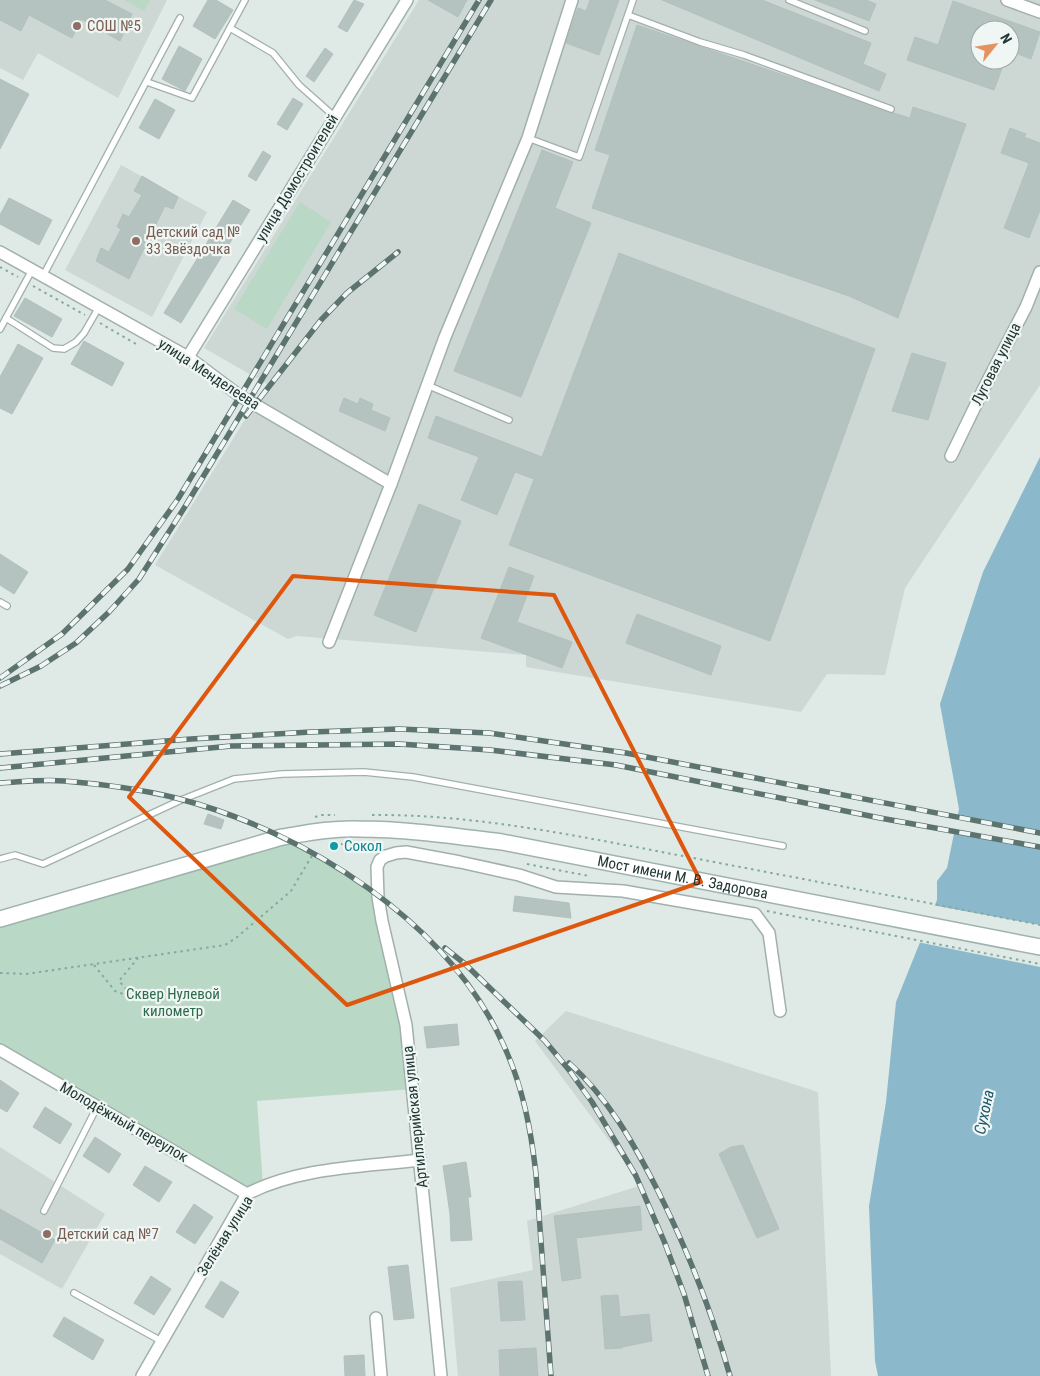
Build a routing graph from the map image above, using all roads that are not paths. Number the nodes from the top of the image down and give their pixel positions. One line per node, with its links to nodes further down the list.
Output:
1 (245, 0): 10 (lane)
2 (406, 0): 14 (street, улица Домостроителей)
3 (572, 0): 15 (street)
4 (633, 0): 8 (lane)
5 (789, 0): 11 (lane)
6 (1007, 0): 7 (street)
7 (1040, 12)
8 (628, 15): 13 (lane); 15 (lane)
9 (180, 18): 12 (lane)
10 (230, 28): 12 (lane); 14 (lane)
11 (865, 31)
12 (146, 82): 19 (lane)
13 (891, 109)
14 (335, 117): 23 (street, улица Домостроителей)
15 (528, 138): 24 (street)
16 (0, 252): 17 (street, улица Менделеева)
17 (32, 270): 19 (street, улица Менделеева); 21 (lane)
18 (1040, 272): 26 (street, Луговая улица)
19 (43, 276): 20 (street, улица Менделеева)
20 (99, 307): 21 (lane); 23 (street, улица Менделеева)
21 (6, 318): 22 (lane)
22 (0, 329)
23 (188, 357): 27 (street, улица Менделеева)
24 (427, 385): 25 (lane); 27 (street)
25 (509, 420)
26 (950, 456)
27 (391, 484): 30 (street)
28 (0, 602): 29 (lane)
29 (7, 606)
30 (329, 642)
31 (783, 846): 32 (lane)
32 (0, 858)
33 (0, 919): 34 (main road, Мост имени М. В. Задорова)
34 (1040, 947)
35 (780, 1011): 38 (street, Артиллерийская улица)
36 (0, 1050): 37 (street, Молодёжный переулок)
37 (97, 1107): 39 (street, Молодёжный переулок); 40 (lane)
38 (420, 1160): 39 (street, Зелёная улица); 46 (street, Артиллерийская улица)
39 (248, 1194): 43 (street, Зелёная улица)
40 (44, 1211)
41 (74, 1293): 43 (lane)
42 (376, 1318): 45 (street)
43 (163, 1342): 44 (street, Зелёная улица)
44 (142, 1376)
45 (381, 1376)
46 (441, 1376)

